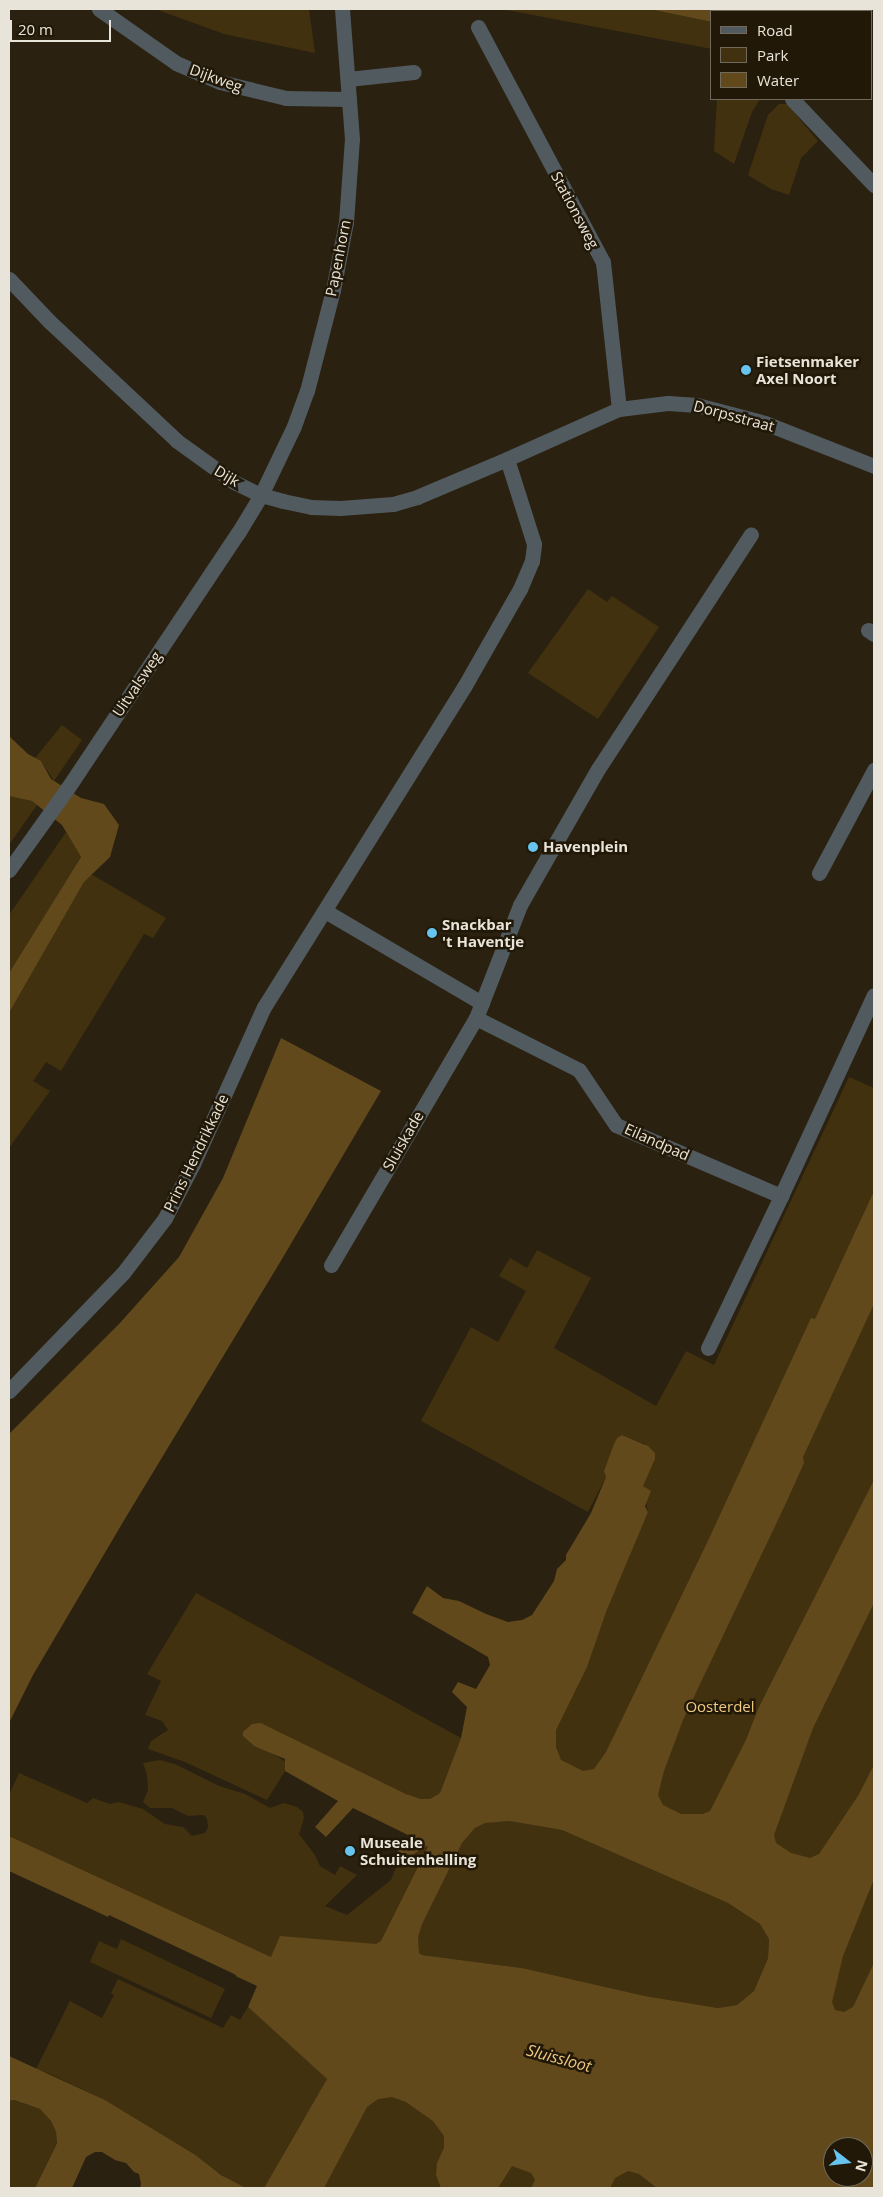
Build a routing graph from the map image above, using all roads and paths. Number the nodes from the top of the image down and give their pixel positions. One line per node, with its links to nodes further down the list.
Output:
1 (99, 9): 6 (street, Dijkweg)
2 (342, 9): 5 (street, Papenhorn)
3 (478, 28): 10 (street, Stationsweg)
4 (414, 72): 5 (street)
5 (348, 79): 6 (street, Papenhorn)
6 (349, 98): 13 (street, Papenhorn)
7 (793, 100): 8 (street)
8 (874, 184)
9 (9, 279): 13 (street, Dijk)
10 (619, 409): 11 (street, Dorpsstraat); 12 (street, Dorpsstraat)
11 (506, 460): 13 (street, Dijk); 18 (street)
12 (874, 466)
13 (261, 495): 16 (street, Uitvalsweg)
14 (752, 534): 20 (street)
15 (874, 770): 17 (street)
16 (9, 870)
17 (819, 873)
18 (325, 911): 20 (street); 25 (street, Prins Hendrikkade)
19 (874, 996): 22 (street)
20 (482, 1003): 21 (street)
21 (476, 1018): 22 (street, Eilandpad); 23 (street, Sluiskade)
22 (781, 1196): 24 (street)
23 (331, 1265)
24 (708, 1348)
25 (9, 1391)

